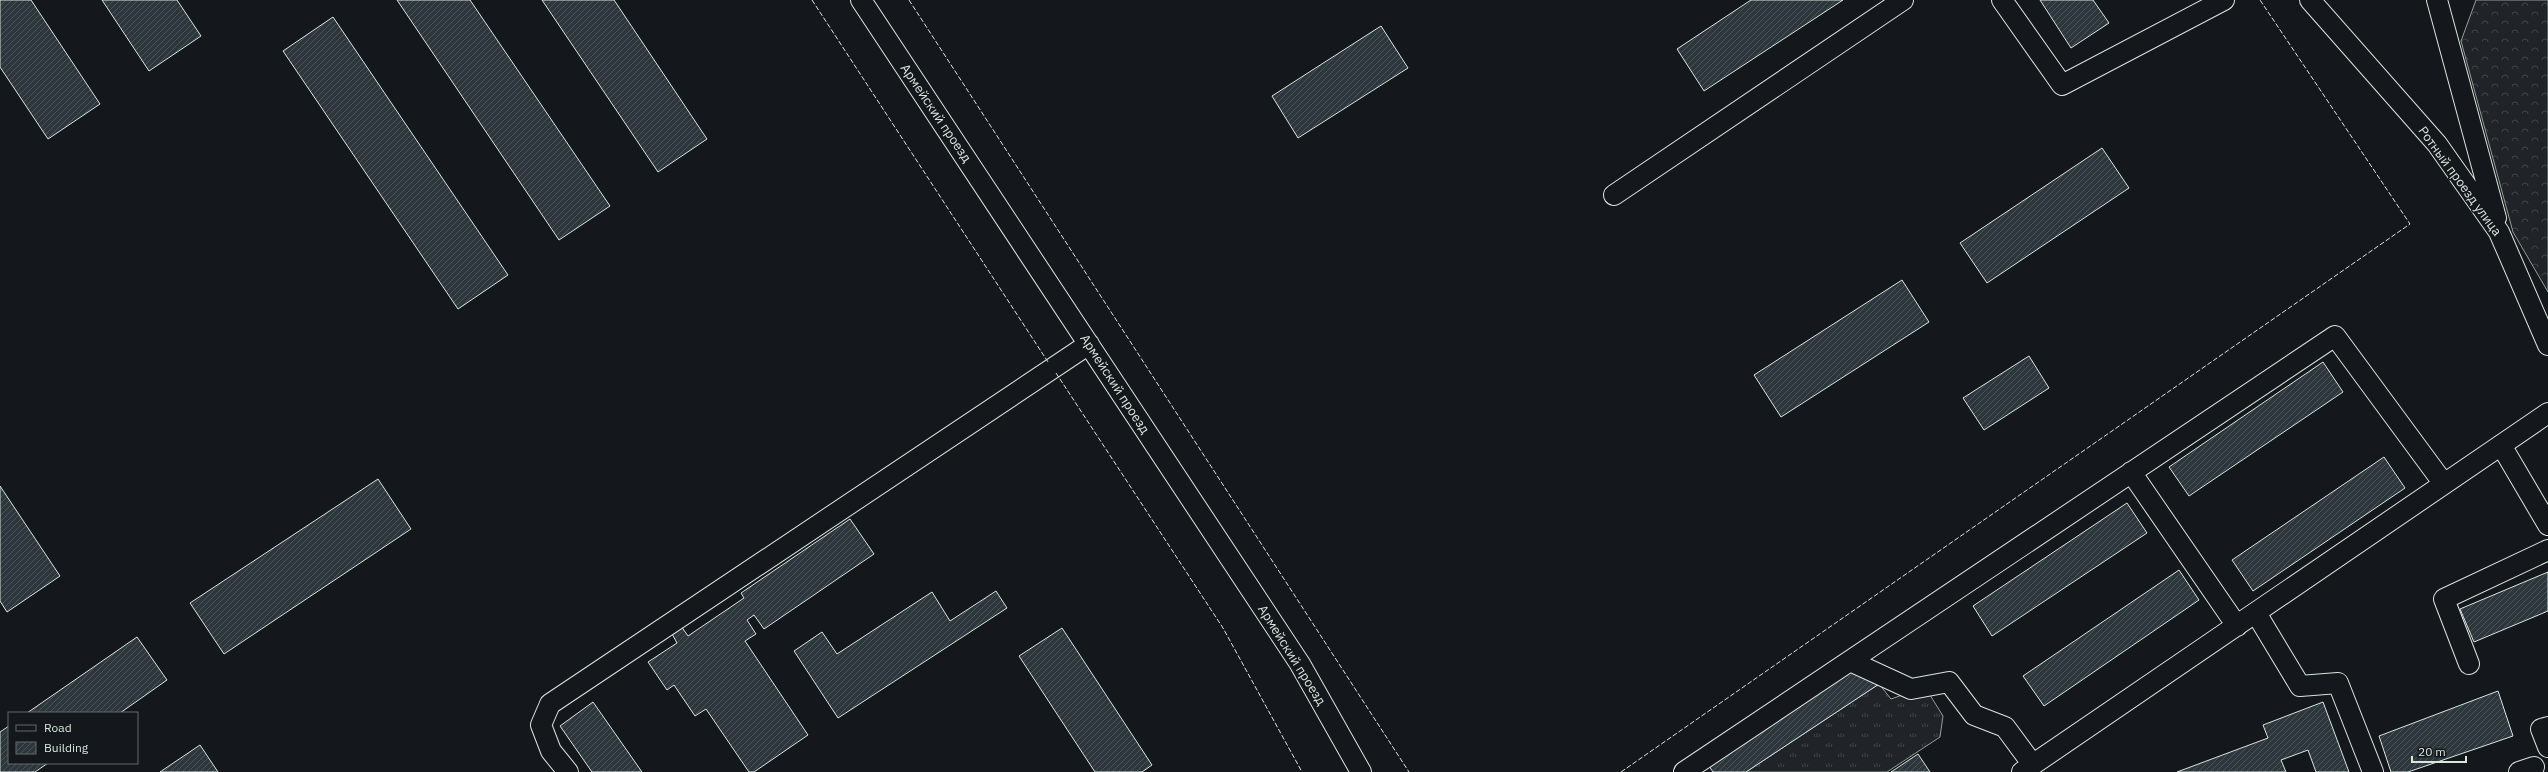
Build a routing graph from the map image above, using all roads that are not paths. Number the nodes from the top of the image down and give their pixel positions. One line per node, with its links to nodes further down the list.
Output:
1 (861, 0): 9 (street, Армейский проезд)
2 (1903, 0): 7 (street)
3 (2002, 0): 4 (street)
4 (2224, 0)
5 (2310, 0): 8 (street, Ротный проезд улица)
6 (2437, 0): 8 (street)
7 (1614, 195)
8 (2499, 232): 10 (street, Ротный проезд улица)
9 (1089, 344): 24 (street); 25 (street, Армейский проезд)
10 (2548, 345)
11 (2548, 413): 12 (street)
12 (2501, 445): 14 (street); 15 (street)
13 (2131, 472): 14 (street); 18 (street); 19 (street)
14 (2444, 484): 17 (street)
15 (2548, 525)
16 (2548, 550): 20 (street)
17 (2256, 613): 18 (street); 27 (street)
18 (2237, 626): 23 (street)
19 (1850, 661): 23 (street); 26 (street)
20 (2469, 664)
21 (2548, 727): 22 (street)
22 (2548, 747)
23 (2028, 769)
24 (568, 772)
25 (1361, 772)
26 (1684, 772)
27 (2372, 772)

